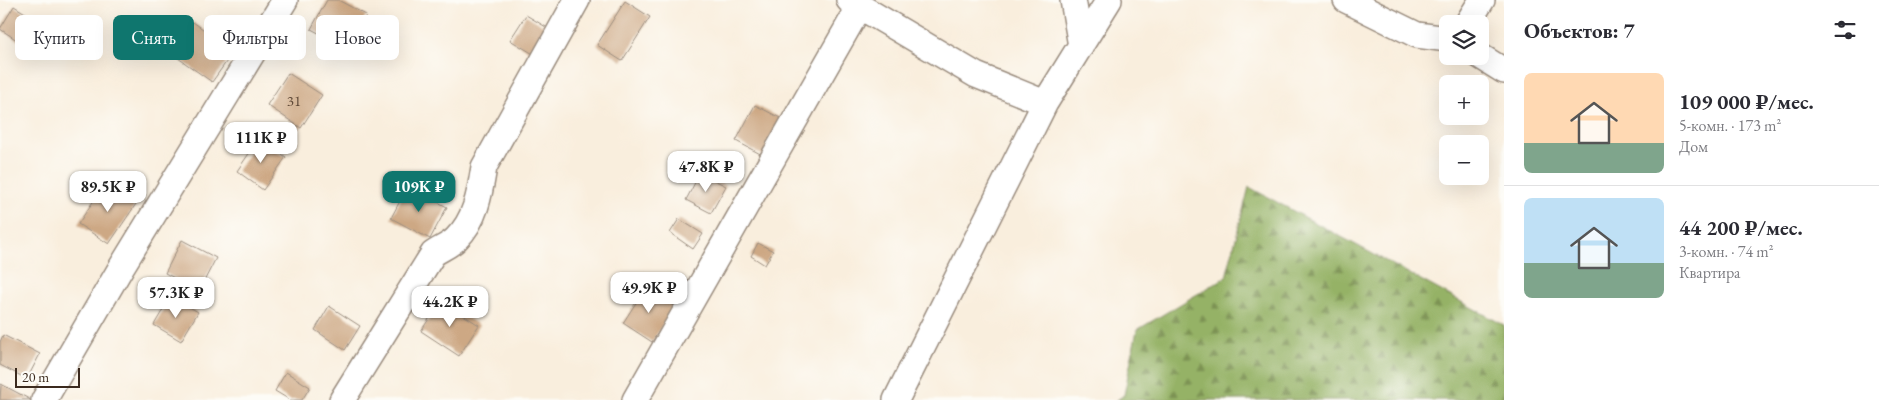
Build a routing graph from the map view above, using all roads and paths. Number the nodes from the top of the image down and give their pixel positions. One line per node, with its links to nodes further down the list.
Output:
1 (284, 0): 12 (street)
2 (577, 0): 13 (street)
3 (1073, 0): 8 (street)
4 (1109, 0): 8 (street)
5 (1346, 0): 7 (street)
6 (855, 3): 11 (street); 14 (street)
7 (1439, 38)
8 (1081, 46): 11 (street)
9 (1489, 62): 10 (street)
10 (1504, 71)
11 (1045, 103): 15 (street)
12 (44, 400)
13 (342, 400)
14 (635, 400)
15 (896, 400)

